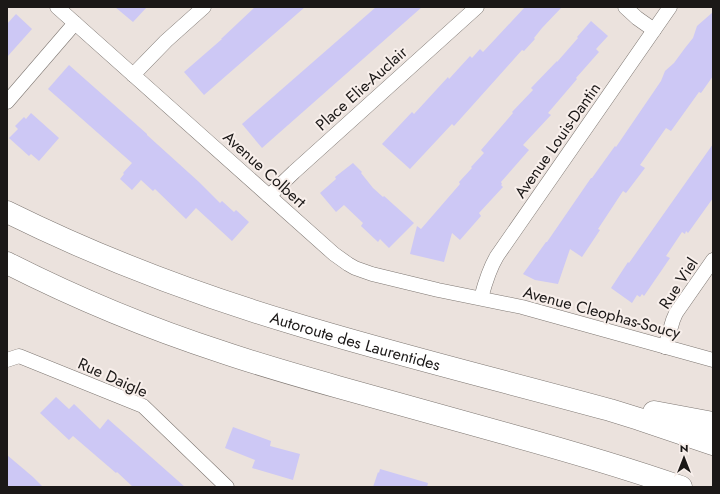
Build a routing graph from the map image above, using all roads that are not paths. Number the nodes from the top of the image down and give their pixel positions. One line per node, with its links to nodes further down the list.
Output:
1 (57, 7): 6 (street, Avenue Colbert)
2 (204, 7): 8 (street)
3 (477, 7): 10 (street, Place Elie-Auclair)
4 (625, 7): 7 (street)
5 (670, 7): 7 (street, Avenue Louis-Dantin)
6 (75, 23): 8 (street, Avenue Colbert); 9 (street)
7 (654, 30): 14 (street, Avenue Louis-Dantin)
8 (133, 75): 10 (street, Avenue Colbert)
9 (7, 102)
10 (269, 196): 14 (street, Avenue Colbert)
11 (7, 212): 18 (highway, Autoroute des Laurentides)
12 (713, 260): 15 (street, Rue Viel)
13 (7, 263): 22 (highway)
14 (482, 298): 15 (street, Avenue Cleophas-Soucy)
15 (665, 347): 17 (street, Avenue Cleophas-Soucy)
16 (7, 360): 21 (street, Rue Daigle)
17 (713, 360)
18 (522, 386): 19 (highway); 20 (highway, Autoroute des Laurentides)
19 (713, 423)
20 (713, 444)
21 (227, 487)
22 (682, 487)

